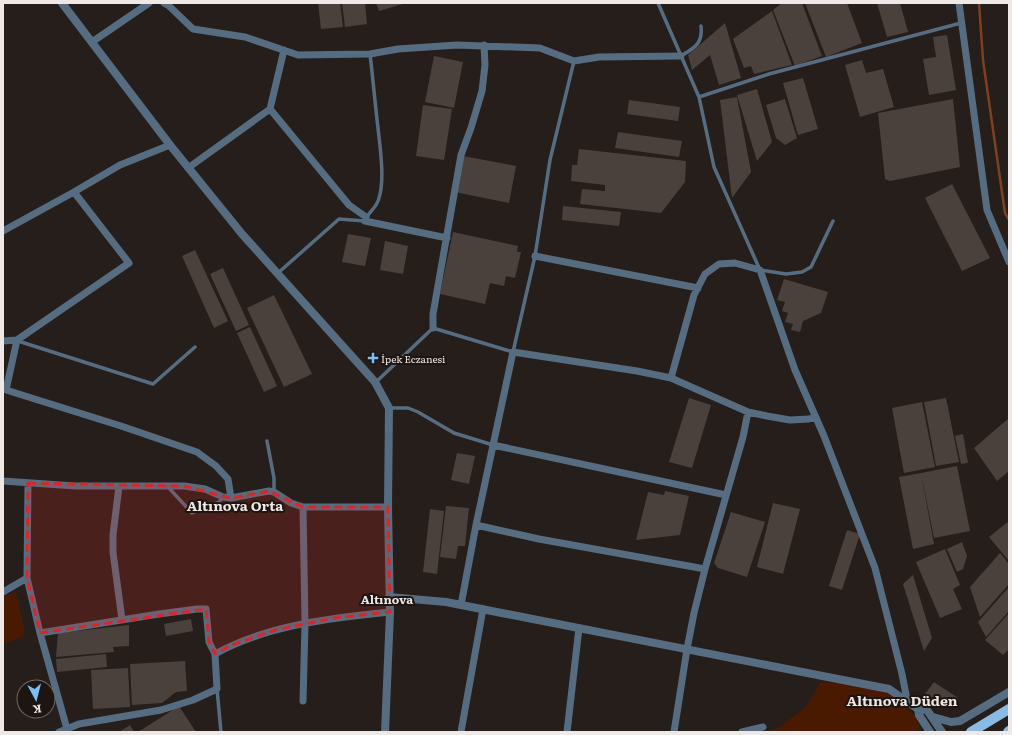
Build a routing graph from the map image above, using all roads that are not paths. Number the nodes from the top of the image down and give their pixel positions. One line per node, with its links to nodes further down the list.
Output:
1 (62, 3): 8 (street)
2 (149, 3): 8 (street)
3 (164, 3): 10 (street)
4 (658, 3): 12 (lane)
5 (959, 3): 6 (street)
6 (961, 23): 14 (lane); 24 (street)
7 (701, 26): 12 (lane)
8 (92, 42): 16 (street)
9 (484, 46): 11 (street); 13 (street); 22 (street)
10 (284, 50): 11 (street); 15 (street)
11 (370, 54): 19 (lane)
12 (681, 56): 13 (street); 14 (lane)
13 (574, 61): 23 (lane)
14 (699, 97): 25 (lane)
15 (270, 109): 17 (street); 19 (street)
16 (170, 145): 17 (street); 18 (street)
17 (188, 168): 26 (street)
18 (74, 192): 21 (street); 29 (street)
19 (365, 219): 22 (street); 26 (lane)
20 (833, 221): 25 (lane)
21 (3, 231)
22 (447, 238): 28 (street)
23 (535, 256): 27 (street); 32 (lane)
24 (1009, 262)
25 (760, 270): 27 (street); 37 (street)
26 (277, 274): 34 (street)
27 (698, 288): 33 (street)
28 (433, 328): 32 (lane); 34 (lane)
29 (17, 340): 30 (street); 31 (lane); 47 (street)
30 (3, 341)
31 (195, 347)
32 (513, 352): 33 (street); 39 (street)
33 (671, 378): 36 (street)
34 (375, 382): 35 (street)
35 (389, 408): 39 (lane); 49 (street)
36 (748, 412): 37 (street); 45 (street)
37 (816, 417): 66 (street)
38 (268, 441): 44 (lane)
39 (493, 445): 45 (street); 50 (street)
40 (3, 481): 41 (street)
41 (28, 483): 42 (street); 52 (street)
42 (119, 486): 43 (street); 58 (street)
43 (168, 486): 46 (street); 46 (lane)
44 (274, 492): 47 (street); 48 (street)
45 (726, 495): 51 (street)
46 (223, 497): 47 (street)
47 (231, 498)
48 (303, 507): 49 (street); 59 (street)
49 (388, 507): 54 (street)
50 (476, 525): 51 (street); 55 (street)
51 (705, 569): 62 (street)
52 (27, 578): 53 (street); 61 (street)
53 (3, 592)
54 (389, 597): 55 (street); 57 (street)
55 (462, 605): 56 (street)
56 (483, 609): 60 (street); 76 (street)
57 (390, 612): 59 (street); 75 (street)
58 (122, 620): 61 (street); 63 (street)
59 (305, 624): 63 (street); 67 (street)
60 (579, 628): 62 (street); 77 (street)
61 (40, 633): 72 (street)
62 (687, 649): 66 (street); 78 (street)
63 (215, 654): 64 (street)
64 (217, 689): 72 (street); 74 (lane)
65 (1009, 692): 70 (street)
66 (906, 700): 68 (street)
67 (303, 701)
68 (918, 708): 70 (street); 80 (street)
69 (1009, 709): 82 (main road)
70 (933, 717): 81 (street)
71 (763, 727): 79 (street)
72 (67, 729): 73 (street)
73 (59, 732)
74 (221, 732)
75 (385, 732)
76 (461, 732)
77 (567, 732)
78 (674, 732)
79 (742, 732)
80 (930, 732)
81 (942, 732)
82 (971, 732)

